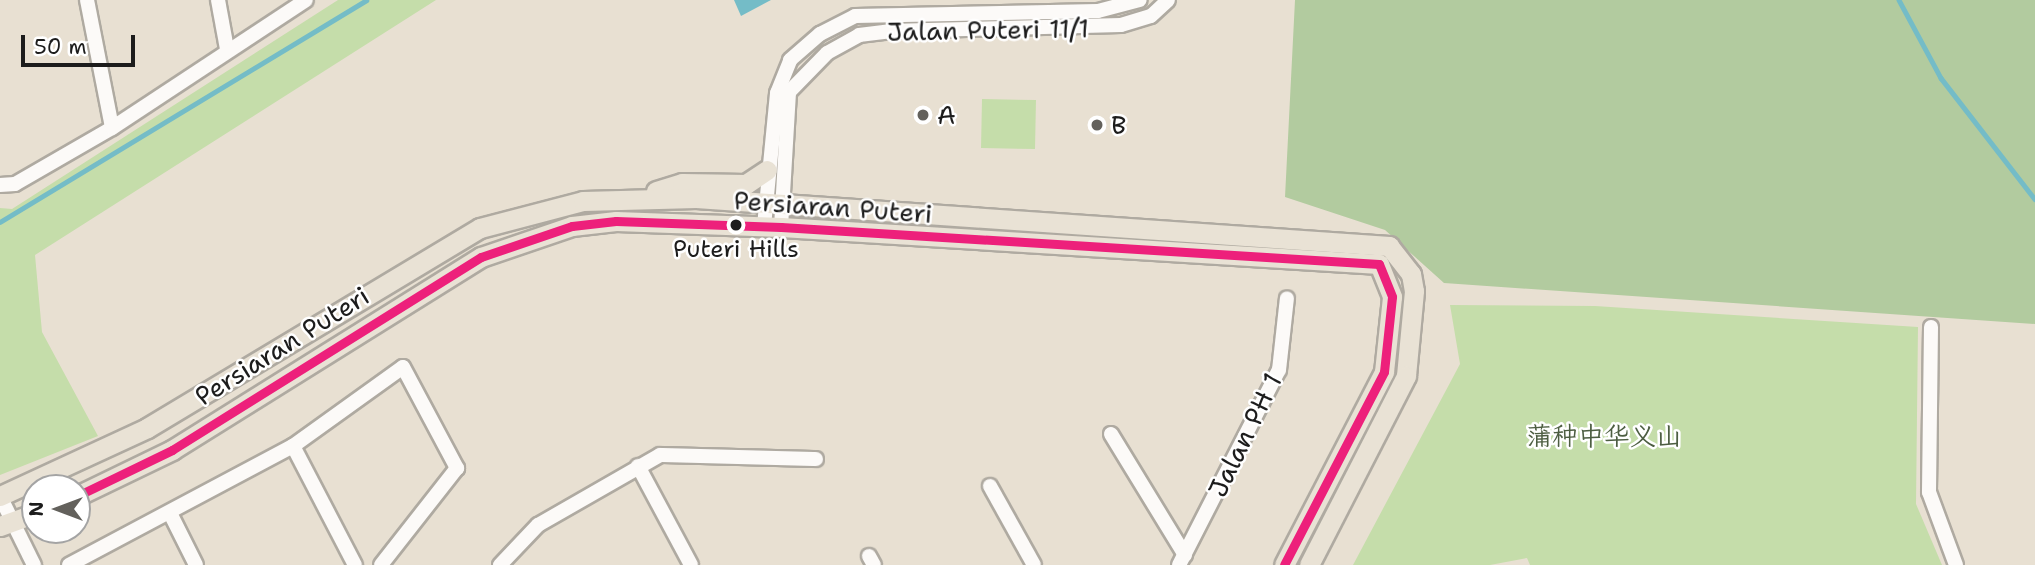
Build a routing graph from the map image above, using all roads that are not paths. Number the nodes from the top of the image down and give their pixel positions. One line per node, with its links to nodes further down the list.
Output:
1 (87, 0): 7 (street)
2 (218, 0): 6 (street)
3 (306, 0): 6 (street)
4 (1140, 0): 8 (street, Jalan Puteri 11/1)
5 (1168, 0): 11 (street, Jalan Puteri 11/1)
6 (227, 50): 7 (street)
7 (112, 128): 9 (street)
8 (767, 170): 10 (main road); 11 (street, Jalan Puteri 11/1)
9 (8, 185)
10 (642, 196): 11 (main road, Persiaran Puteri); 21 (main road, Persiaran Puteri)
11 (773, 203): 12 (street, Jalan Puteri 11/1); 34 (main road, Persiaran Puteri)
12 (772, 226): 20 (main road, Persiaran Puteri); 33 (main road, Persiaran Puteri)
13 (1287, 298): 24 (street, Jalan PH 1)
14 (1931, 327): 35 (street)
15 (1111, 434): 24 (street)
16 (293, 446): 22 (street); 28 (street); 29 (street)
17 (816, 459): 18 (street)
18 (638, 466): 30 (street); 31 (street)
19 (990, 486): 32 (street)
20 (91, 489)
21 (0, 496): 23 (street)
22 (170, 513): 26 (street); 27 (street)
23 (5, 524): 25 (street)
24 (1182, 560)
25 (34, 565)
26 (69, 565)
27 (196, 565)
28 (355, 565)
29 (381, 565)
30 (500, 565)
31 (691, 565)
32 (1034, 565)
33 (1284, 565)
34 (1309, 565)
35 (1956, 565)

